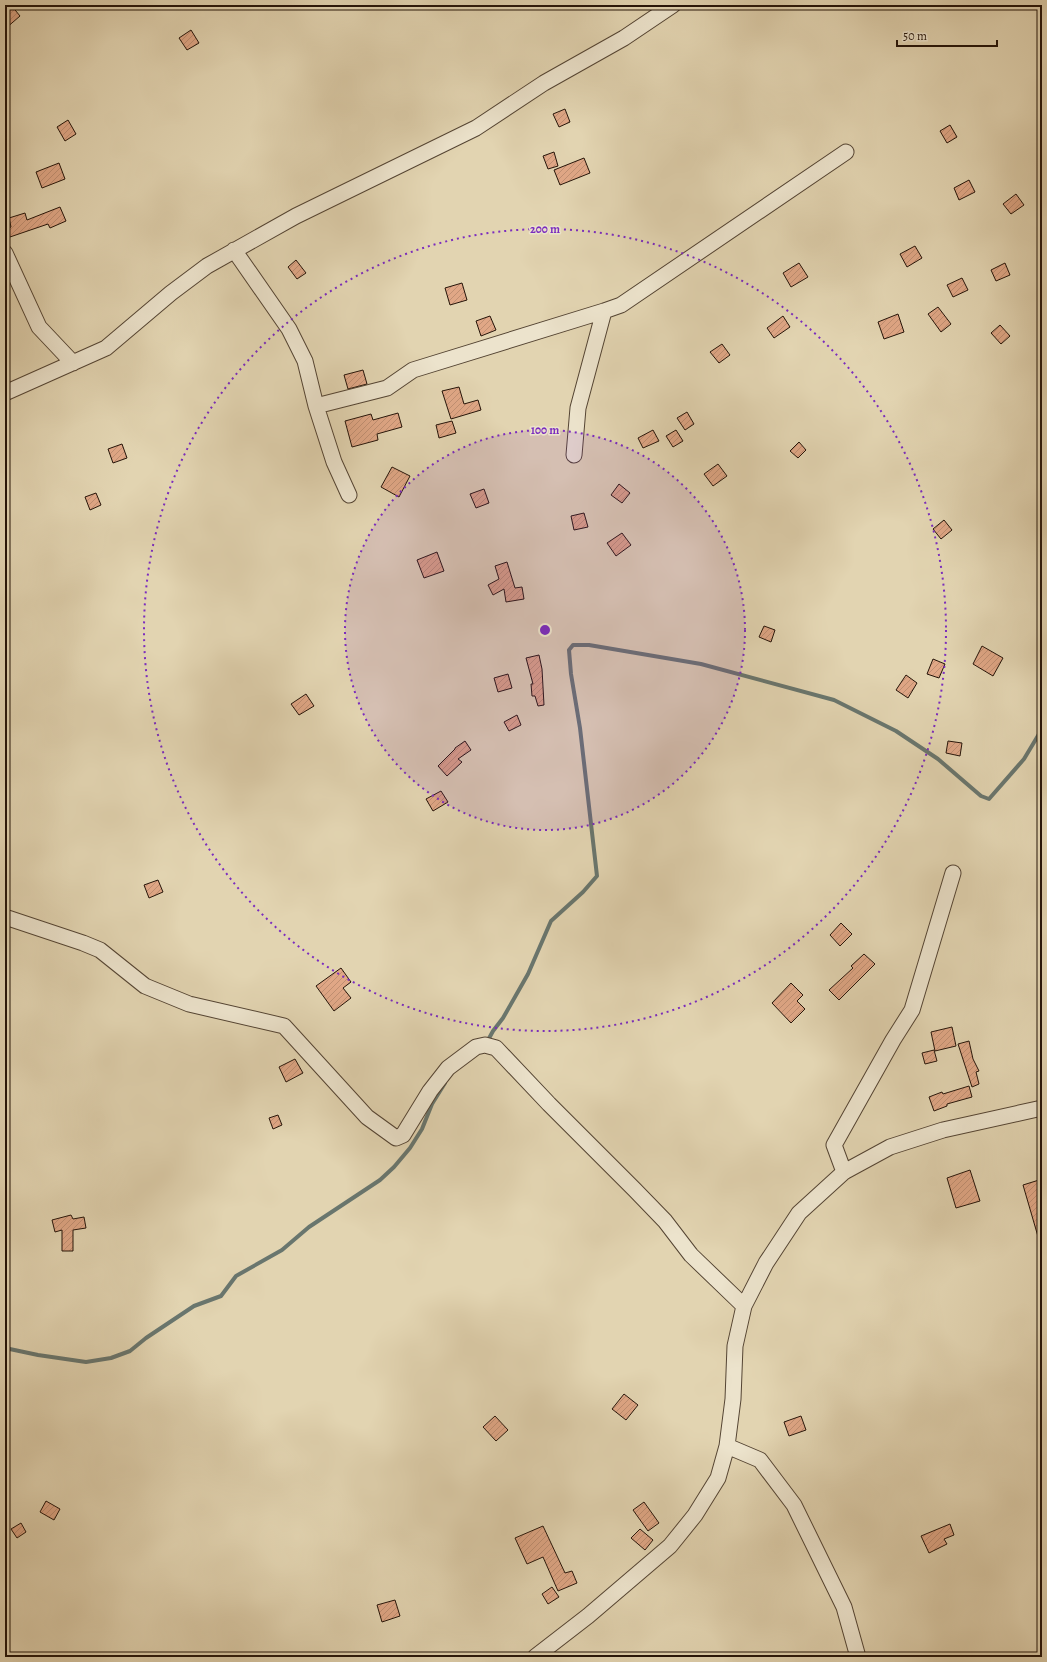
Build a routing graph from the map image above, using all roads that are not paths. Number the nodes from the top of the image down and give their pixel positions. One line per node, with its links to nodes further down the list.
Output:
1 (673, 5): 3 (street)
2 (846, 152): 5 (street)
3 (234, 250): 6 (street); 8 (street)
4 (5, 253): 6 (street)
5 (604, 312): 8 (street); 9 (street)
6 (73, 363): 7 (street)
7 (5, 393)
8 (316, 406): 10 (street)
9 (574, 455)
10 (349, 495)
11 (953, 873): 14 (street)
12 (5, 917): 15 (street)
13 (1042, 1108): 14 (street)
14 (844, 1172): 15 (street)
15 (744, 1306): 16 (street)
16 (727, 1446): 17 (street); 18 (street)
17 (535, 1657)
18 (858, 1657)

